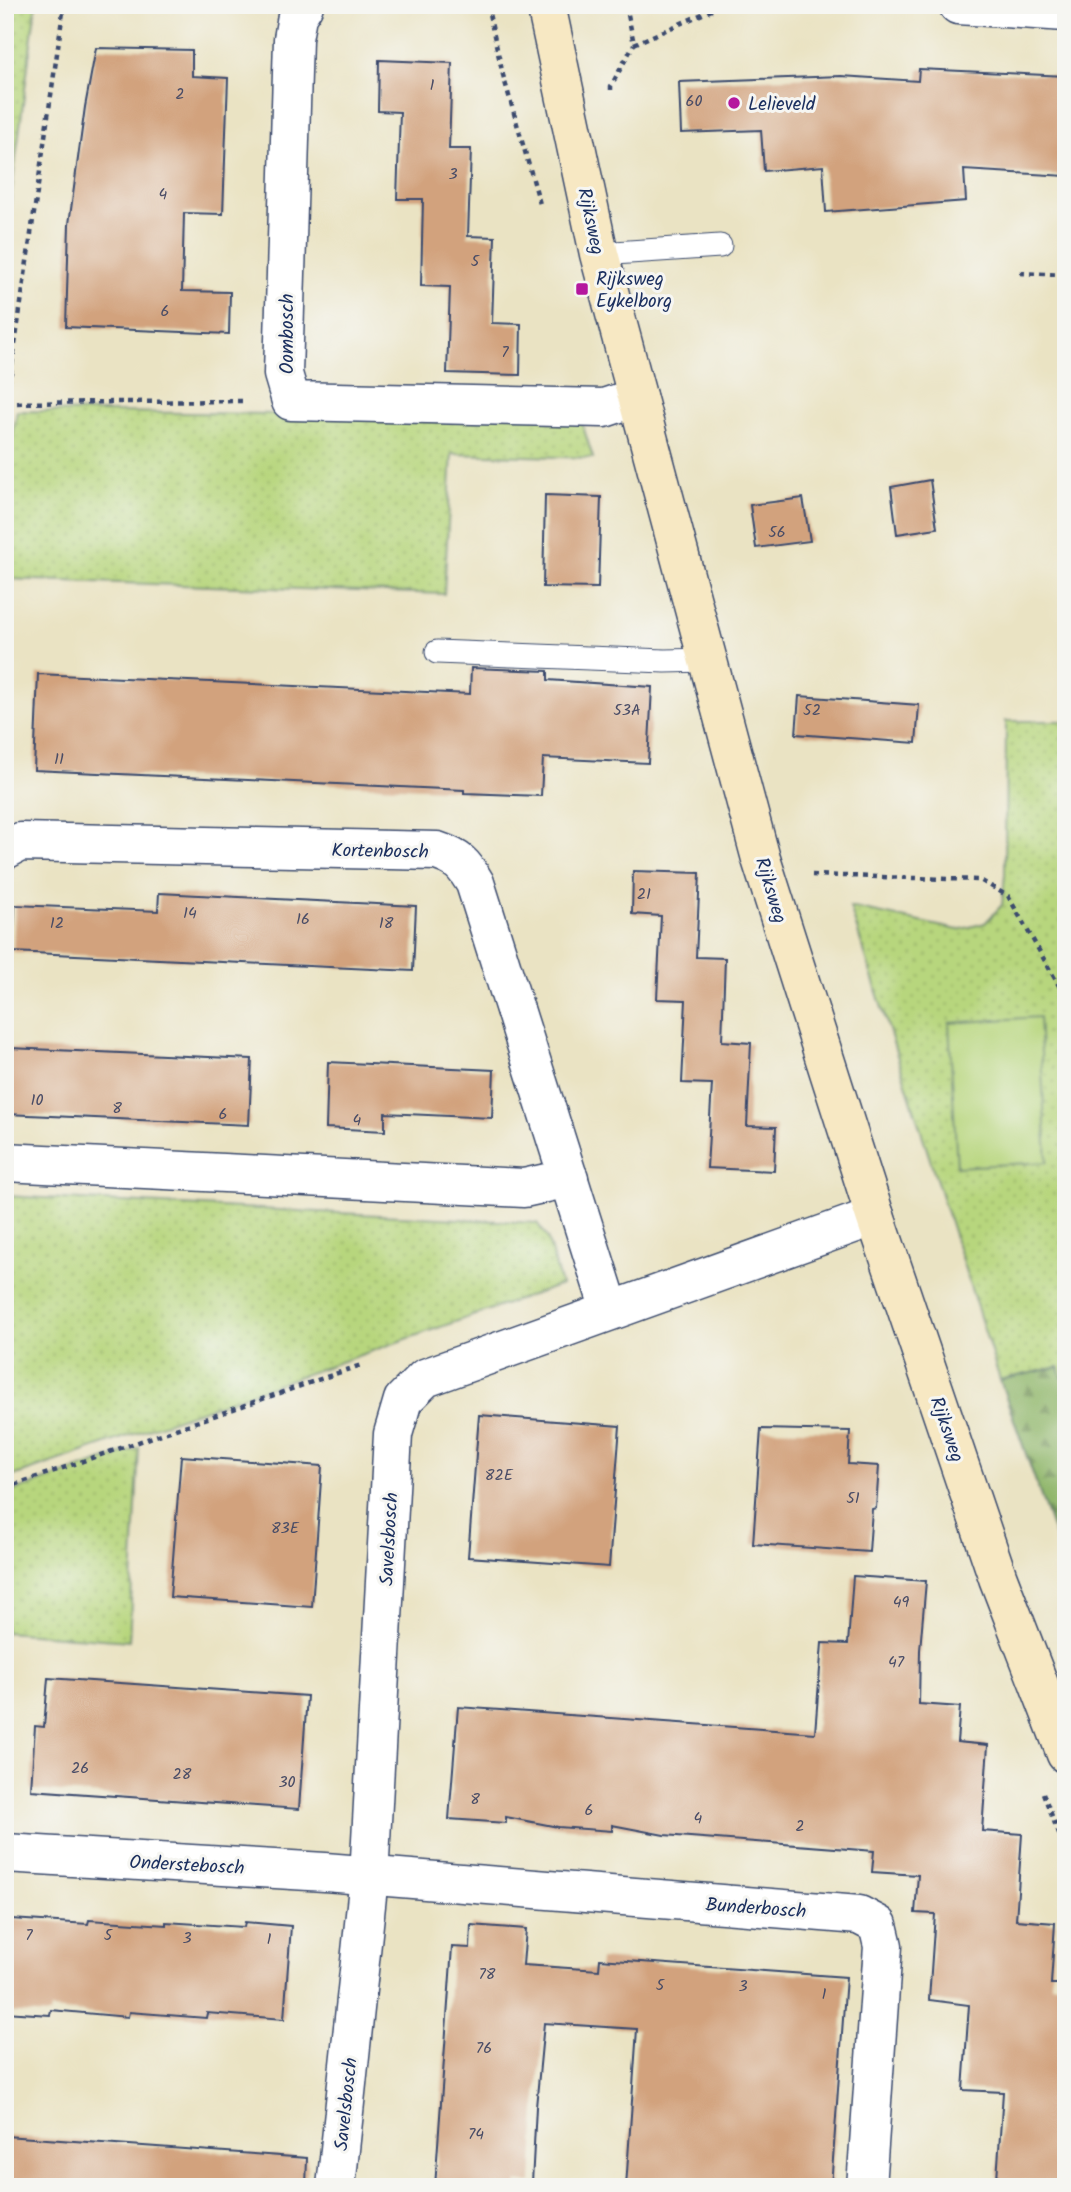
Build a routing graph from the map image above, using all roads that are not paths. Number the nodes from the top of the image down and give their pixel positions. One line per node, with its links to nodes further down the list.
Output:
1 (304, 5): 7 (street, Oombosch)
2 (546, 5): 6 (main road, Rijksweg)
3 (958, 5): 4 (street)
4 (1066, 12)
5 (720, 246): 6 (lane)
6 (599, 254): 7 (main road, Rijksweg)
7 (637, 397): 9 (main road, Rijksweg)
8 (437, 652): 9 (lane)
9 (708, 660): 13 (main road, Rijksweg)
10 (5, 850): 12 (street, Kortenbosch)
11 (5, 1161): 12 (street)
12 (569, 1178): 14 (street, Kortenbosch)
13 (875, 1216): 14 (street, Savelsbosch); 15 (main road, Rijksweg)
14 (610, 1310): 17 (street, Savelsbosch)
15 (1066, 1754)
16 (5, 1853): 17 (street, Onderstebosch)
17 (369, 1877): 18 (street, Savelsbosch); 19 (street, Bunderbosch)
18 (337, 2187)
19 (866, 2187)

